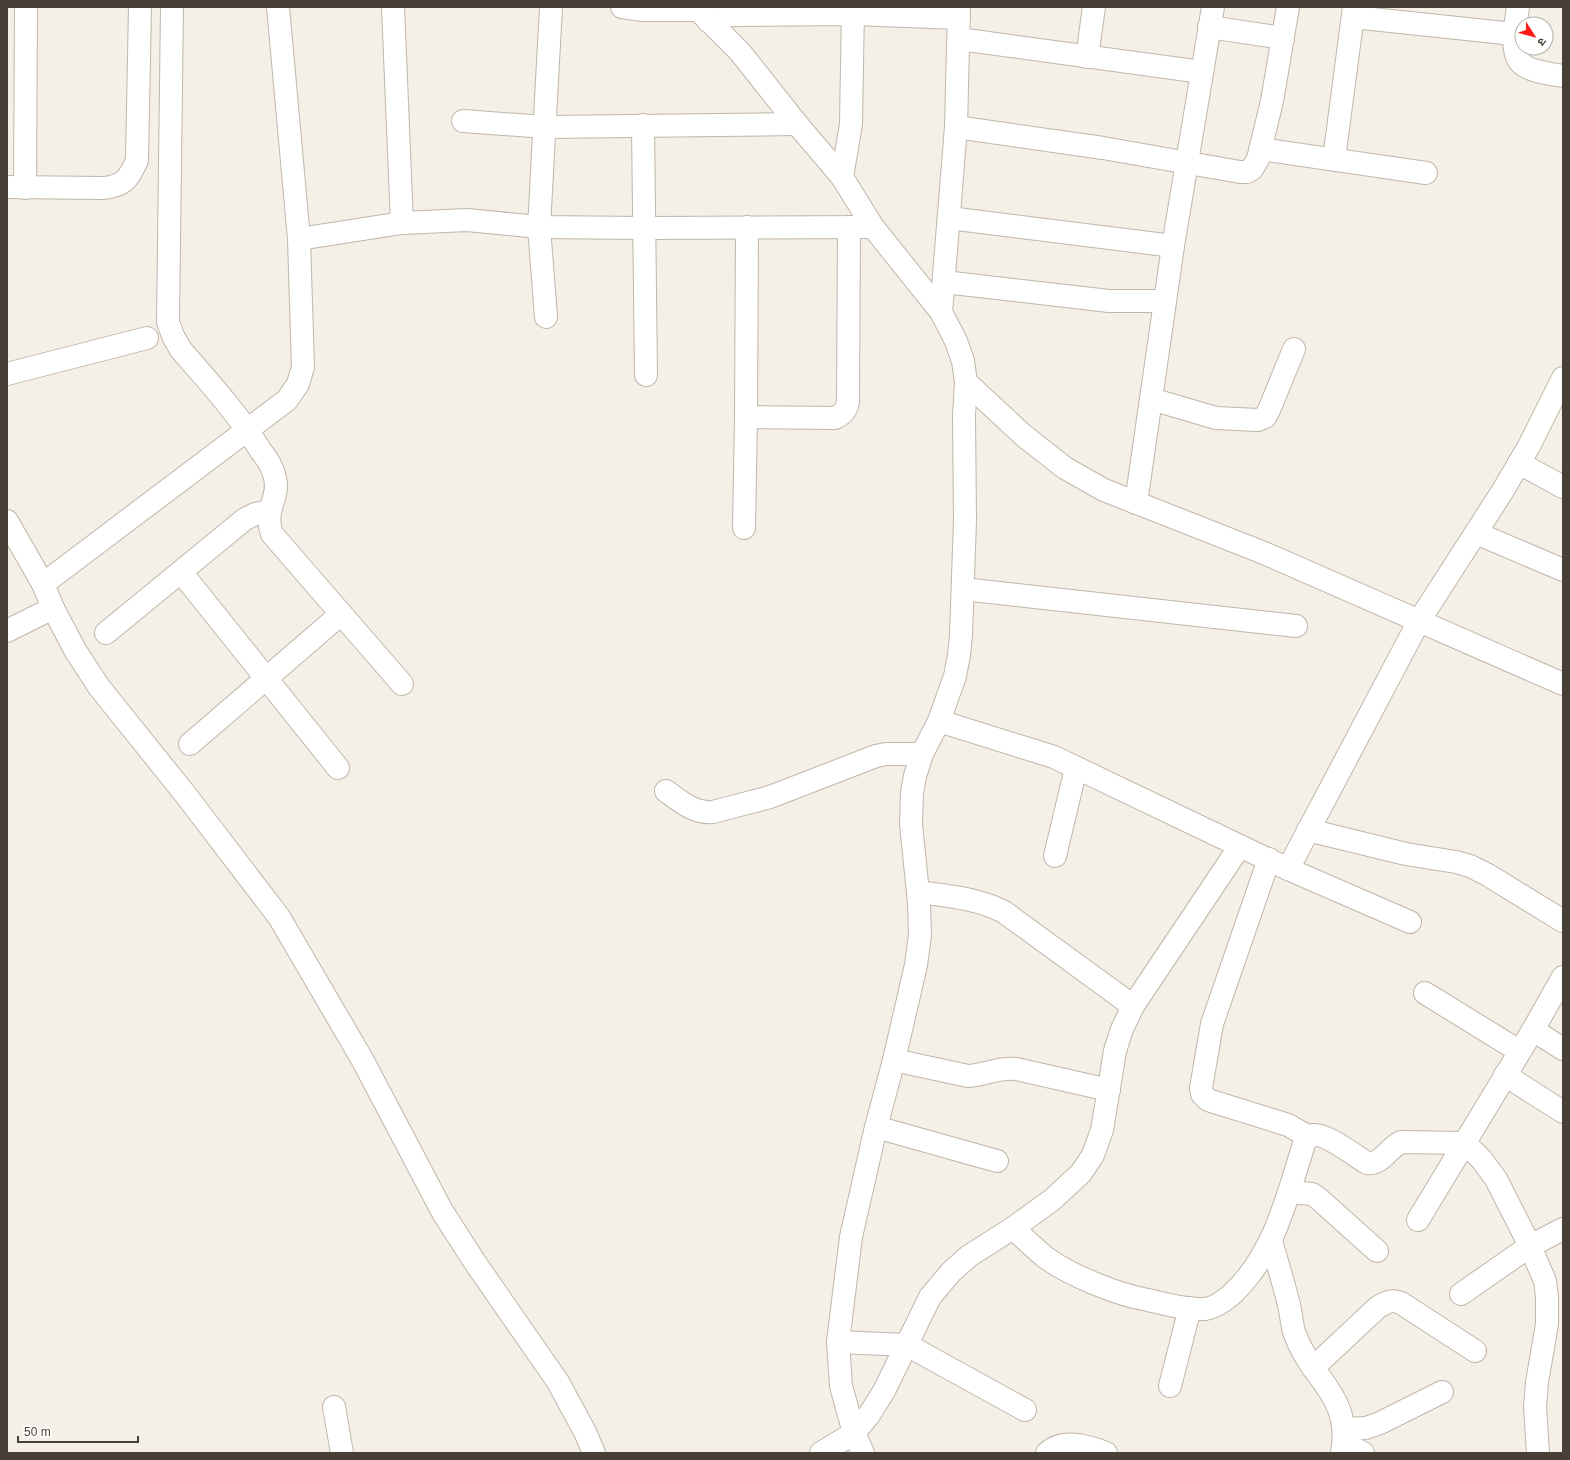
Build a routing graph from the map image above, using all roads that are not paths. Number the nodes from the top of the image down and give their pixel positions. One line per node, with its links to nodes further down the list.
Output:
1 (26, 7): 33 (street)
2 (140, 7): 33 (street)
3 (172, 7): 55 (street)
4 (278, 7): 41 (street)
5 (393, 7): 35 (street)
6 (551, 7): 26 (street)
7 (622, 7): 13 (street)
8 (1094, 7): 20 (street)
9 (1288, 7): 17 (street)
10 (853, 10): 11 (street); 15 (street); 32 (street)
11 (744, 11): 13 (street); 18 (street)
12 (1353, 12): 16 (street); 29 (street)
13 (700, 13): 18 (street)
14 (1211, 17): 17 (street); 21 (street)
15 (959, 22): 20 (street); 27 (street)
16 (1514, 34)
17 (1283, 38): 28 (street)
18 (740, 52): 24 (street)
19 (1517, 56): 22 (street)
20 (1087, 57): 21 (street)
21 (1202, 72): 30 (street)
22 (1563, 76)
23 (463, 121): 26 (street)
24 (798, 124): 25 (street); 32 (street)
25 (643, 125): 26 (street); 40 (street)
26 (545, 127): 36 (street)
27 (956, 127): 30 (street); 34 (street)
28 (1260, 149): 29 (street); 30 (street)
29 (1334, 159): 31 (street)
30 (1187, 163): 42 (street)
31 (1426, 173)
32 (842, 177): 39 (street)
33 (16, 188)
34 (949, 218): 42 (street); 43 (street)
35 (402, 223): 36 (street); 41 (street)
36 (539, 227): 40 (street); 46 (street)
37 (747, 227): 38 (street); 40 (street); 54 (street)
38 (849, 227): 39 (street); 54 (street)
39 (872, 227): 45 (street)
40 (644, 228): 50 (street)
41 (299, 239): 55 (street)
42 (1173, 246): 44 (street)
43 (944, 282): 44 (street); 45 (street)
44 (1165, 301): 53 (street)
45 (941, 312): 52 (street)
46 (546, 316)
47 (147, 338): 49 (street)
48 (1294, 349): 53 (street)
49 (7, 374)
50 (646, 375)
51 (1563, 378): 56 (street)
52 (966, 382): 58 (street); 66 (street)
53 (1151, 399): 58 (street)
54 (746, 417): 61 (street)
55 (241, 435): 59 (street); 65 (street)
56 (1519, 463): 57 (street); 62 (street)
57 (1563, 487)
58 (1136, 503): 69 (street)
59 (269, 511): 64 (street); 68 (street)
60 (7, 521): 65 (street)
61 (744, 528)
62 (1476, 533): 63 (street); 69 (street)
63 (1563, 570)
64 (181, 572): 72 (street); 73 (street)
65 (43, 584): 67 (street)
66 (963, 589): 70 (street); 76 (street)
67 (53, 608): 71 (street); 124 (street)
68 (342, 614): 73 (street); 74 (street)
69 (1419, 622): 75 (street); 82 (street)
70 (1296, 626)
71 (7, 631)
72 (106, 633)
73 (267, 678): 77 (street); 79 (street)
74 (402, 684)
75 (1563, 684)
76 (939, 721): 78 (street); 80 (street)
77 (190, 744)
78 (922, 754): 81 (street); 86 (street)
79 (338, 768)
80 (1076, 768): 83 (street); 84 (street)
81 (666, 791)
82 (1308, 830): 85 (street); 87 (street)
83 (1240, 846): 85 (street); 91 (street)
84 (1054, 856)
85 (1278, 864): 88 (street); 100 (street)
86 (918, 892): 91 (street); 95 (street)
87 (1563, 921)
88 (1410, 922)
89 (1563, 977): 92 (street)
90 (1425, 993): 94 (street)
91 (1133, 1006): 97 (street)
92 (1533, 1030): 93 (street); 94 (street)
93 (1563, 1049)
94 (1519, 1051): 96 (street)
95 (894, 1060): 97 (street); 99 (street)
96 (1505, 1075): 98 (street); 101 (street)
97 (1109, 1090): 105 (street)
98 (1563, 1112)
99 (876, 1127): 102 (street); 113 (street)
100 (1309, 1137): 101 (street); 103 (street)
101 (1465, 1143): 104 (street); 108 (street)
102 (997, 1161)
103 (1289, 1192): 107 (street); 109 (street)
104 (1418, 1220)
105 (1013, 1228): 112 (street); 114 (street)
106 (1563, 1229): 108 (street)
107 (1270, 1241): 112 (street); 116 (street)
108 (1530, 1246): 110 (street); 111 (street)
109 (1377, 1251)
110 (1554, 1283): 130 (street)
111 (1462, 1294)
112 (1190, 1308): 117 (street)
113 (838, 1342): 114 (street); 121 (street)
114 (907, 1346): 120 (street); 121 (street)
115 (1475, 1351): 116 (street)
116 (1313, 1368): 122 (street)
117 (1170, 1386)
118 (1442, 1392): 122 (street)
119 (334, 1407): 123 (street)
120 (1025, 1410)
121 (854, 1434): 125 (street); 126 (street)
122 (1344, 1442): 129 (street)
123 (342, 1453)
124 (594, 1453)
125 (822, 1453)
126 (863, 1453)
127 (1047, 1453): 128 (street)
128 (1106, 1453)
129 (1363, 1453)
130 (1538, 1453)

